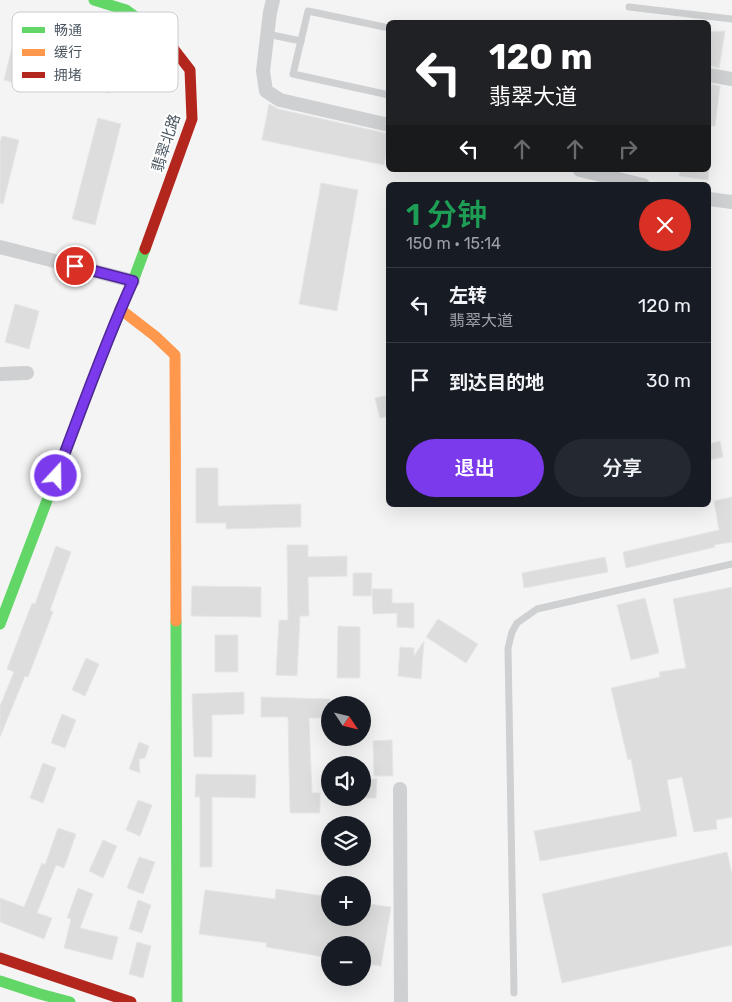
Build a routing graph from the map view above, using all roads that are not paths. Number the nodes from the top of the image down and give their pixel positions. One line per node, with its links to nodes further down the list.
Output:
1 (94, 0): 4 (street, 翡翠北路)
2 (273, 0): 7 (street)
3 (629, 6): 5 (lane)
4 (129, 12)
5 (732, 19)
6 (386, 27): 8 (lane)
7 (267, 34): 8 (lane); 13 (street)
8 (301, 41): 12 (lane)
9 (178, 54): 19 (street, 翡翠北路)
10 (711, 75): 11 (street)
11 (732, 79)
12 (386, 94)
13 (386, 124)
14 (589, 172): 15 (street)
15 (631, 182)
16 (711, 199): 17 (street)
17 (732, 202)
18 (0, 247): 19 (street)
19 (133, 281): 20 (street, 翡翠北路)
20 (120, 309): 24 (street, 翡翠北路); 31 (street)
21 (27, 373): 22 (street)
22 (0, 374)
23 (732, 564): 28 (lane)
24 (0, 624)
25 (400, 789): 32 (street)
26 (0, 958): 30 (street)
27 (0, 981): 29 (street)
28 (514, 993)
29 (70, 1002)
30 (131, 1002)
31 (177, 1002)
32 (401, 1002)

